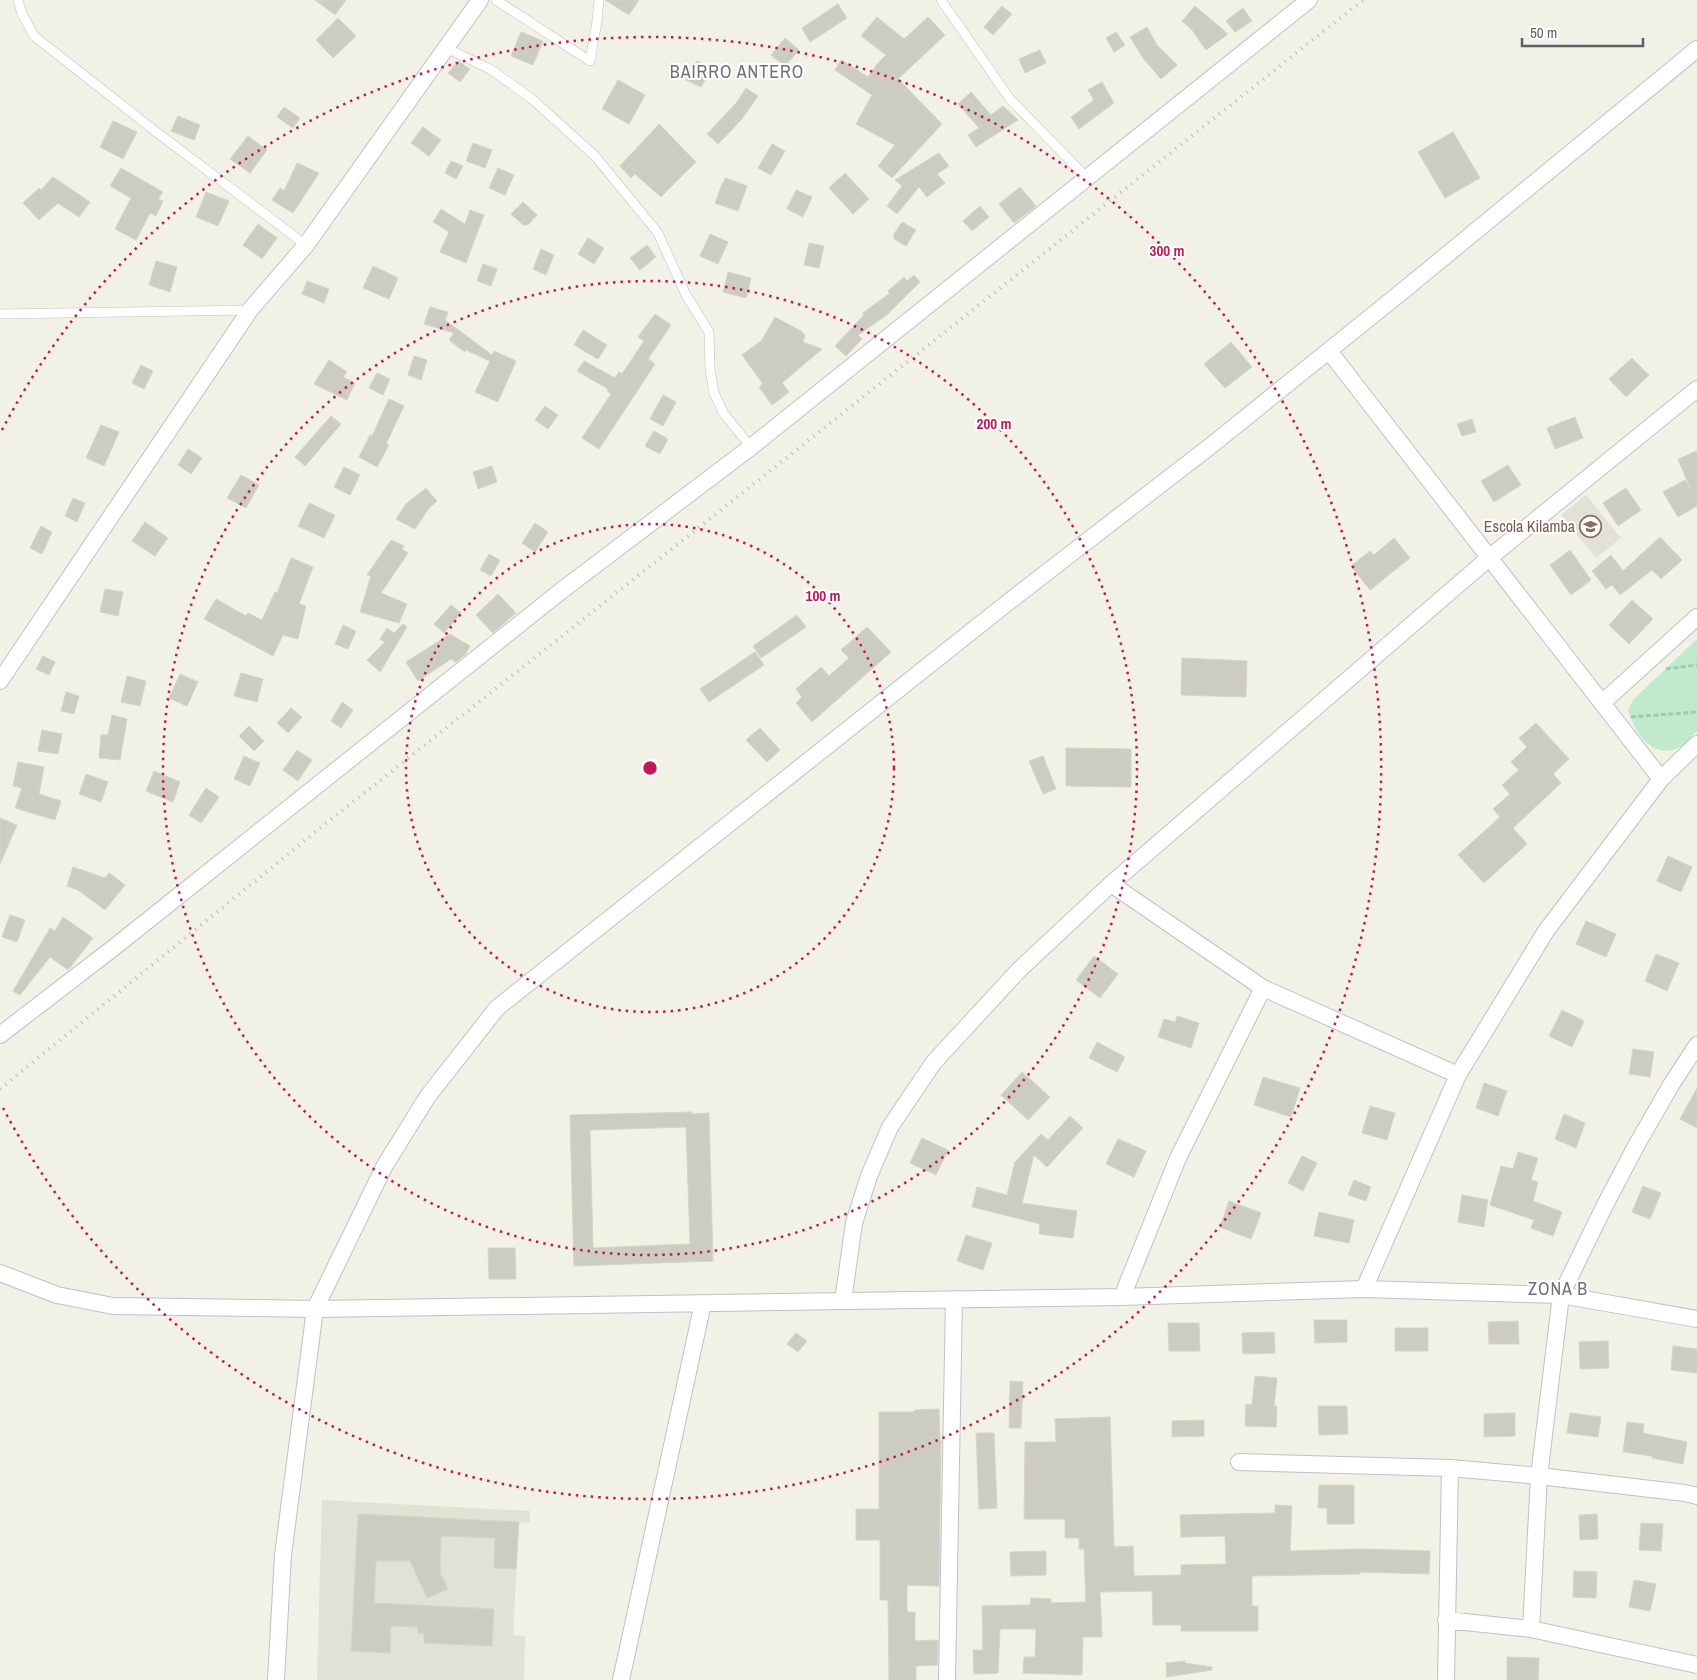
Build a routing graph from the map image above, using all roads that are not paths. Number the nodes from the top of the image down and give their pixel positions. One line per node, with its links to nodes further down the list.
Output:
1 (18, 0): 10 (lane)
2 (480, 0): 7 (street)
3 (496, 0): 4 (lane)
4 (599, 0)
5 (941, 0): 9 (lane)
6 (1309, 0): 9 (street)
7 (446, 48): 10 (street); 15 (lane)
8 (1697, 49): 13 (street)
9 (1087, 178): 15 (street)
10 (306, 245): 11 (street)
11 (250, 310): 12 (lane); 18 (street)
12 (0, 314)
13 (1329, 351): 16 (street); 34 (street)
14 (1697, 389): 16 (street)
15 (752, 447): 24 (street)
16 (1489, 558): 19 (street); 22 (street)
17 (1697, 617): 19 (street)
18 (0, 682)
19 (1602, 703): 21 (street)
20 (1697, 744): 21 (street)
21 (1660, 779): 26 (street)
22 (1111, 884): 23 (street); 32 (street)
23 (1263, 988): 26 (street); 30 (street)
24 (0, 1035)
25 (1697, 1045): 29 (street)
26 (1458, 1075): 28 (street)
27 (0, 1272): 34 (street)
28 (1364, 1289): 29 (street); 30 (street)
29 (1561, 1295): 35 (street); 38 (street)
30 (1122, 1297): 31 (street)
31 (954, 1299): 32 (street); 45 (street)
32 (843, 1301): 33 (street)
33 (703, 1303): 34 (street); 44 (street)
34 (315, 1309): 43 (street)
35 (1697, 1319)
36 (1239, 1462): 37 (street)
37 (1450, 1468): 38 (street); 40 (street)
38 (1539, 1476): 39 (street); 41 (street)
39 (1697, 1496)
40 (1446, 1620): 41 (street); 46 (street)
41 (1531, 1629): 42 (street)
42 (1697, 1665)
43 (276, 1680)
44 (621, 1680)
45 (947, 1680)
46 (1446, 1680)

